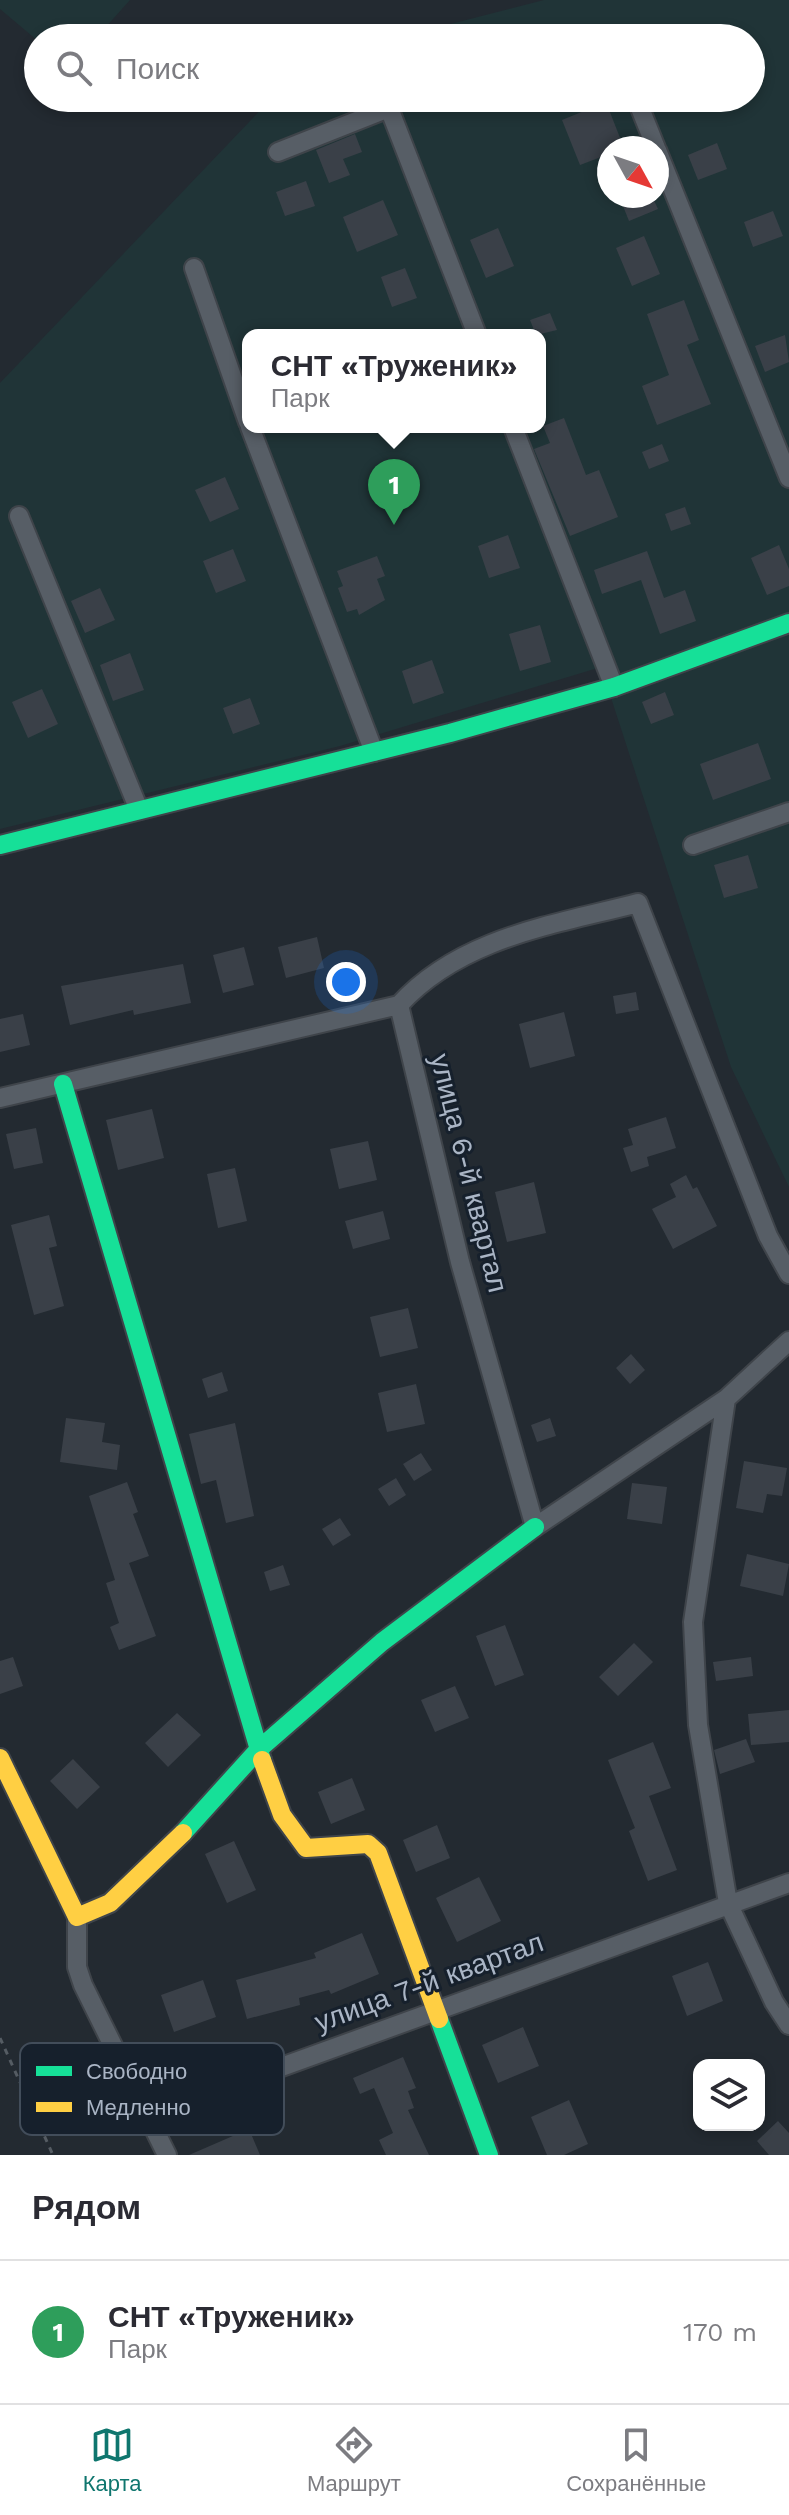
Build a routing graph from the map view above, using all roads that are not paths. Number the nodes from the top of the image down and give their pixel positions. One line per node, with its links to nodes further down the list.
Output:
1 (379, 112): 5 (street)
2 (391, 112): 8 (street)
3 (642, 112): 4 (street)
4 (652, 136)
5 (278, 152)
6 (669, 179): 12 (street)
7 (194, 268): 9 (street)
8 (475, 329)
9 (242, 404)
10 (252, 433): 16 (street)
11 (515, 433): 15 (street)
12 (789, 478)
13 (19, 516): 17 (street)
14 (789, 623): 15 (street)
15 (614, 687): 16 (street)
16 (374, 752): 17 (street)
17 (139, 810): 19 (street)
18 (789, 812): 20 (street)
19 (0, 845)
20 (693, 845)
21 (399, 1005): 22 (street); 24 (street); 27 (street, улица 6-й квартал)
22 (63, 1084): 23 (street); 28 (street)
23 (0, 1098)
24 (789, 1274)
25 (789, 1341): 26 (street)
26 (726, 1399): 27 (street); 31 (street)
27 (535, 1527): 28 (street)
28 (258, 1750): 32 (street); 33 (street)
29 (0, 1758): 32 (street)
30 (789, 1883): 31 (street, улица 7-й квартал)
31 (728, 1903): 33 (street, улица 7-й квартал); 34 (street)
32 (77, 1917): 35 (street)
33 (435, 2009): 36 (street, улица 7-й квартал); 39 (street)
34 (789, 2025)
35 (112, 2043)
36 (284, 2065)
37 (158, 2135): 38 (street)
38 (167, 2155)
39 (489, 2155)

